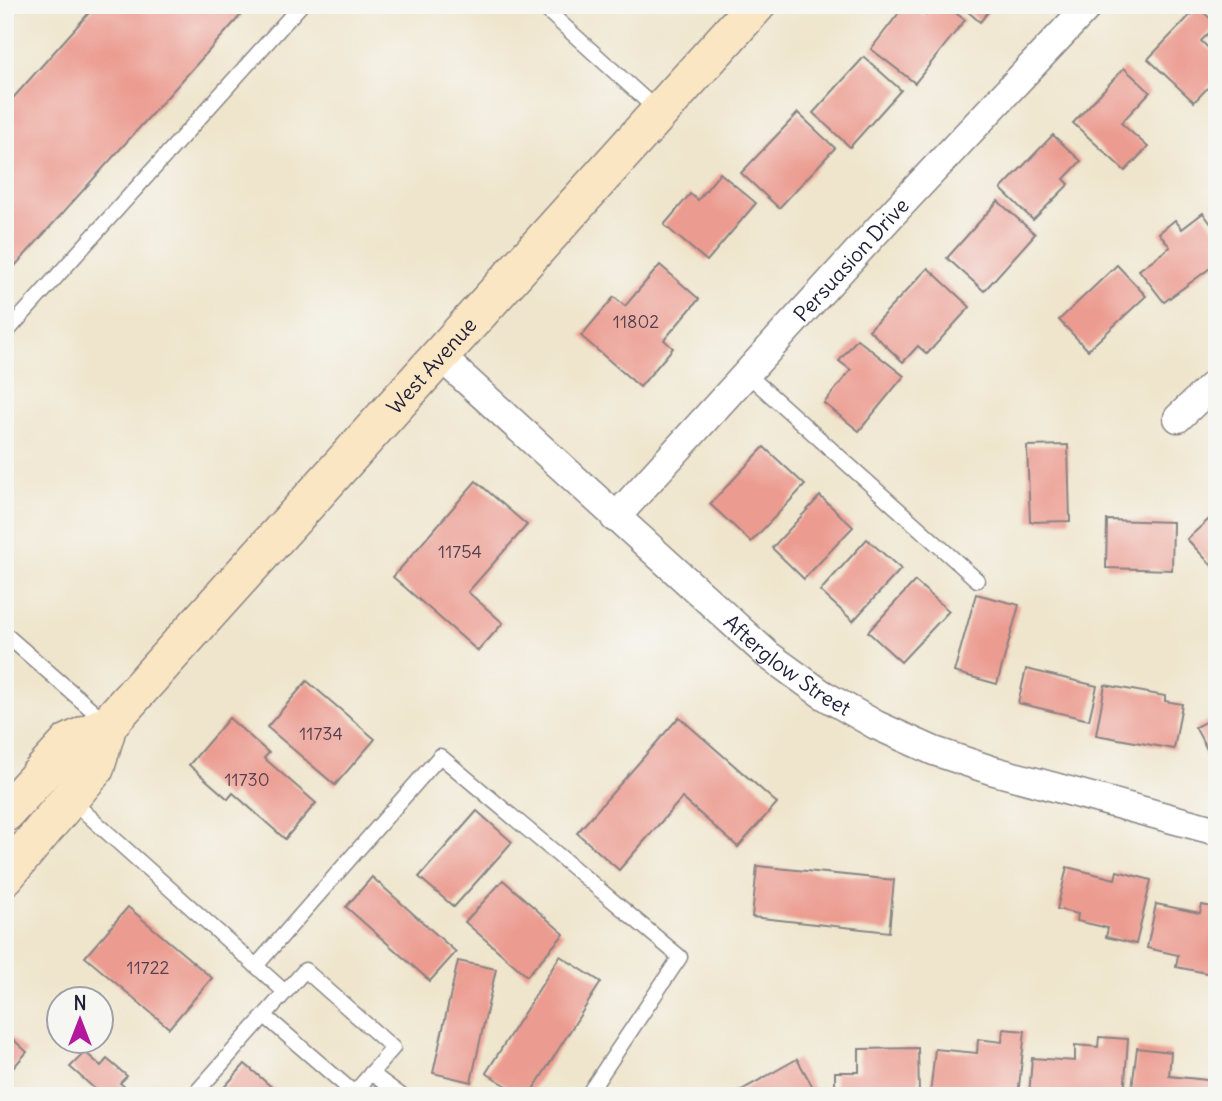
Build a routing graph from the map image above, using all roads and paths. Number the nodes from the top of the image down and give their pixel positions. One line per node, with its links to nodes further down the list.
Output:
1 (301, 5): 6 (lane)
2 (541, 5): 5 (lane)
3 (756, 5): 5 (main road, West Avenue)
4 (1089, 5): 8 (street, Persuasion Drive)
5 (660, 113): 7 (main road, West Avenue)
6 (5, 334)
7 (441, 357): 11 (street, Afterglow Street); 14 (main road, West Avenue)
8 (747, 374): 11 (street, Persuasion Drive); 12 (lane)
9 (1217, 380): 10 (street)
10 (1178, 418)
11 (615, 518): 17 (street, Afterglow Street)
12 (977, 580)
13 (5, 634): 14 (lane)
14 (108, 724): 15 (main road, West Avenue); 16 (main road, West Avenue)
15 (69, 798): 18 (main road, West Avenue); 19 (lane)
16 (5, 813)
17 (1217, 831)
18 (5, 876)
19 (256, 966): 20 (lane); 25 (lane)
20 (285, 992): 21 (lane); 22 (lane)
21 (265, 1016): 22 (lane); 23 (lane)
22 (371, 1073): 24 (lane)
23 (193, 1096)
24 (402, 1096)
25 (587, 1096)

